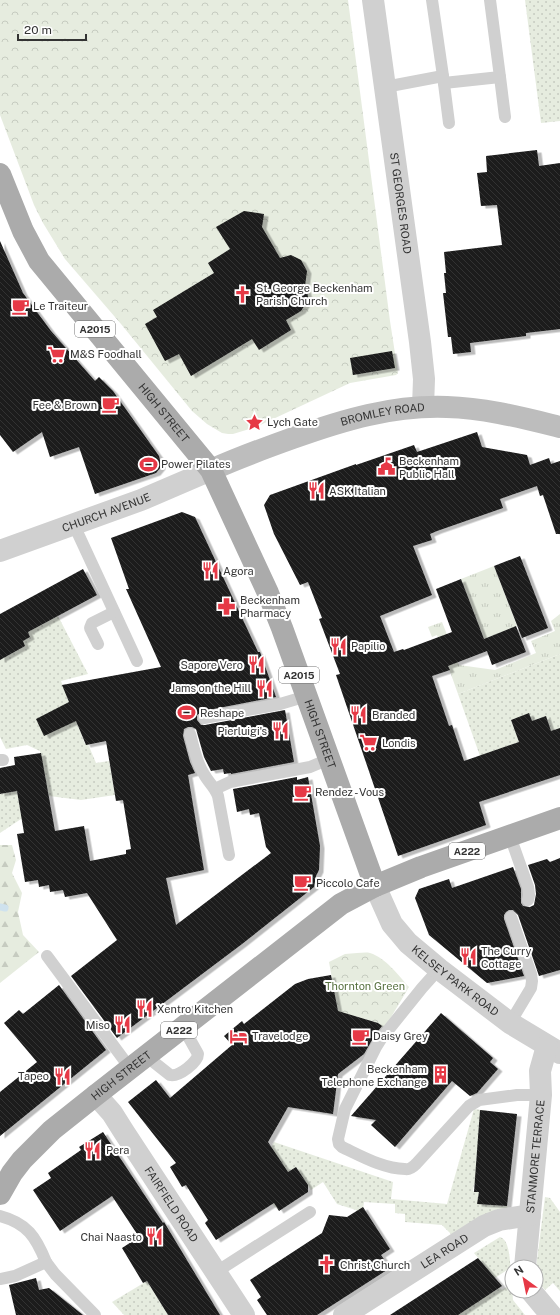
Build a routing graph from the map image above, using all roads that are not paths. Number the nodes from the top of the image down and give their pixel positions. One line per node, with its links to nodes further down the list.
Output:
1 (373, 0): 6 (street, ST GEORGES ROAD)
2 (432, 0): 5 (lane)
3 (490, 0): 4 (lane)
4 (500, 77): 5 (lane); 7 (lane)
5 (443, 80): 6 (lane); 8 (lane)
6 (385, 87): 10 (street, ST GEORGES ROAD)
7 (505, 117)
8 (449, 123)
9 (3, 188): 12 (main road, HIGH STREET / A2015)
10 (423, 407): 11 (main road, BROMLEY ROAD); 12 (main road, BROMLEY ROAD)
11 (560, 427)
12 (211, 470): 13 (street, CHURCH AVENUE); 18 (main road, HIGH STREET / A2015)
13 (74, 525): 14 (street, CHURCH AVENUE); 15 (lane)
14 (4, 545)
15 (114, 612): 16 (lane); 17 (lane)
16 (98, 644)
17 (137, 661)
18 (307, 696): 19 (lane); 21 (main road, HIGH STREET / A2015)
19 (204, 718)
20 (190, 734): 22 (lane)
21 (329, 759): 22 (lane); 26 (main road, HIGH STREET / A2015)
22 (216, 789): 25 (lane)
23 (560, 818): 24 (main road, A222)
24 (510, 836): 26 (main road, A222); 27 (lane)
25 (229, 855)
26 (375, 886): 30 (street, KELSEY PARK ROAD); 32 (main road, HIGH STREET / A222)
27 (528, 900)
28 (511, 917): 31 (lane)
29 (47, 956): 34 (lane)
30 (439, 969): 31 (street, KELSEY PARK ROAD); 36 (lane)
31 (510, 1023): 33 (street, KELSEY PARK ROAD)
32 (183, 1027): 34 (main road, HIGH STREET / A222); 34 (lane)
33 (554, 1050): 36 (street, STANMORE TERRACE)
34 (138, 1062): 35 (main road, HIGH STREET / A222)
35 (96, 1095): 37 (main road, HIGH STREET / A222); 43 (street, FAIRFIELD ROAD)
36 (541, 1095): 39 (street, STANMORE TERRACE)
37 (0, 1194)
38 (310, 1212): 43 (lane)
39 (530, 1215): 41 (street, STANMORE TERRACE); 48 (street, LEA ROAD)
40 (0, 1216): 42 (lane)
41 (526, 1259)
42 (46, 1262): 44 (lane); 46 (lane)
43 (216, 1272): 47 (street, FAIRFIELD ROAD)
44 (0, 1279)
45 (538, 1299): 49 (street)
46 (95, 1315)
47 (244, 1315)
48 (344, 1315)
49 (551, 1315)

